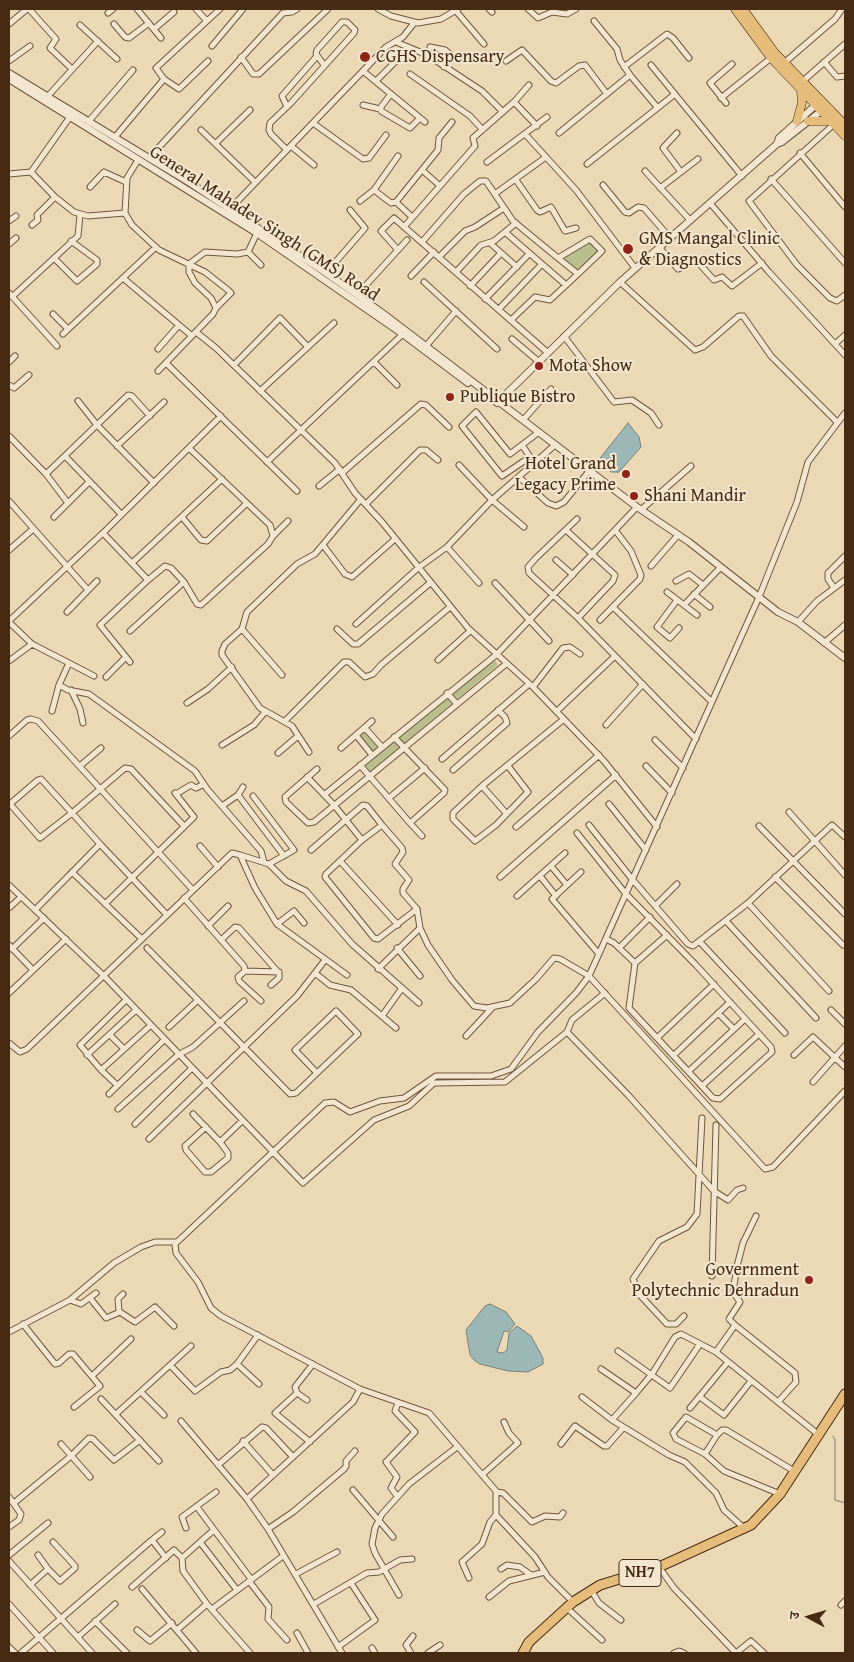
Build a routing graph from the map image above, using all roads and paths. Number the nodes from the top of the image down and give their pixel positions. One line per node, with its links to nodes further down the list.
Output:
1 (28, 9): 20 (street); 48 (street)
2 (137, 9): 18 (street)
3 (196, 9): 16 (street)
4 (220, 9): 16 (street)
5 (297, 9): 33 (street)
6 (328, 9): 33 (street)
7 (378, 9): 19 (street)
8 (528, 9): 9 (street)
9 (576, 9)
10 (735, 9): 35 (main road)
11 (742, 9): 42 (main road)
12 (842, 9): 42 (street)
13 (241, 10): 30 (street)
14 (457, 10): 19 (street); 27 (street)
15 (174, 12): 23 (street)
16 (206, 20): 56 (street)
17 (594, 21): 47 (street)
18 (149, 23): 21 (street); 23 (street)
19 (414, 23): 26 (street)
20 (9, 24)
21 (114, 24)
22 (80, 25): 25 (street)
23 (154, 29): 24 (street)
24 (161, 38)
25 (98, 41): 36 (street); 48 (street)
26 (396, 42): 46 (street); 50 (street)
27 (484, 44)
28 (845, 44): 41 (street)
29 (30, 46): 37 (street)
30 (212, 46)
31 (430, 47): 46 (street)
32 (317, 56): 44 (street); 44 (street); 70 (street)
33 (242, 57): 98 (street)
34 (689, 58): 47 (street)
35 (771, 58): 60 (main road); 65 (street)
36 (117, 59)
37 (9, 61)
38 (208, 61): 56 (street)
39 (396, 61): 57 (street)
40 (506, 61): 61 (street)
41 (824, 62): 54 (street); 58 (street)
42 (784, 63): 58 (main road)
43 (732, 64): 65 (street)
44 (324, 65): 70 (street)
45 (651, 65): 62 (street)
46 (444, 67): 74 (street)
47 (624, 67): 53 (street)
48 (72, 68): 64 (street)
49 (133, 70): 77 (street)
50 (362, 71): 57 (street); 81 (street)
51 (9, 73): 64 (street)
52 (410, 74): 85 (street)
53 (630, 75): 61 (street); 71 (street)
54 (845, 76)
55 (9, 79): 75 (street, General Mahadev Singh (GMS) Road)
56 (164, 79): 92 (street)
57 (376, 81): 63 (street)
58 (803, 81): 69 (main road)
59 (529, 85): 66 (street)
60 (801, 91): 69 (main road); 78 (main road)
61 (607, 94): 87 (street)
62 (675, 94): 71 (street); 110 (street)
63 (390, 95): 73 (street); 73 (street)
64 (48, 96): 77 (street)
65 (721, 98): 67 (street)
66 (514, 102): 74 (street); 84 (street)
67 (726, 103)
68 (363, 105): 73 (street)
69 (820, 106): 78 (street); 79 (street); 82 (main road); 83 (main road)
70 (287, 107): 95 (street)
71 (658, 107): 103 (street)
72 (250, 110): 93 (street)
73 (380, 110)
74 (503, 112): 85 (street)
75 (70, 116): 101 (street, General Mahadev Singh (GMS) Road); 107 (street)
76 (547, 117): 84 (street)
77 (89, 121): 92 (street)
78 (797, 121): 94 (street)
79 (808, 121): 82 (main road); 94 (street)
80 (452, 122): 105 (street)
81 (313, 123): 90 (street); 95 (street)
82 (831, 123): 91 (main road); 96 (street)
83 (845, 125)
84 (537, 126): 89 (street)
85 (482, 129): 115 (street)
86 (201, 130): 93 (street)
87 (559, 133)
88 (677, 133): 108 (street)
89 (525, 134): 99 (street); 102 (street)
90 (386, 135)
91 (845, 136)
92 (115, 137): 98 (street)
93 (216, 143): 114 (street)
94 (777, 144): 110 (street)
95 (289, 148): 104 (street); 114 (street)
96 (800, 153): 111 (street); 125 (street)
97 (398, 156): 119 (street)
98 (149, 158): 127 (street)
99 (546, 158): 112 (street); 164 (street)
100 (698, 159): 108 (street)
101 (138, 160): 113 (street); 140 (street, General Mahadev Singh (GMS) Road)
102 (487, 162)
103 (587, 164)
104 (314, 165)
105 (422, 170): 115 (street); 123 (street)
106 (645, 170): 118 (street)
107 (32, 172): 109 (street); 121 (street)
108 (681, 172): 118 (street)
109 (9, 174)
110 (742, 176): 124 (street)
111 (771, 179): 159 (street); 176 (street)
112 (516, 180): 120 (street); 138 (street)
113 (126, 182): 117 (street); 129 (street)
114 (255, 182): 127 (street)
115 (439, 185): 132 (street)
116 (603, 185): 142 (street)
117 (90, 186)
118 (660, 188): 133 (street)
119 (374, 190): 122 (street); 123 (street)
120 (496, 194): 126 (street); 145 (street)
121 (55, 197): 130 (street); 136 (street)
122 (360, 201)
123 (396, 202): 132 (street)
124 (710, 203): 133 (street); 158 (street)
125 (845, 207)
126 (504, 208): 135 (street); 155 (street)
127 (230, 210): 166 (street)
128 (350, 210): 166 (street)
129 (125, 213): 130 (street); 148 (street)
130 (80, 215): 144 (street)
131 (16, 216): 134 (street)
132 (412, 217): 137 (street)
133 (690, 220): 142 (street)
134 (9, 221)
135 (516, 223): 139 (street); 157 (street)
136 (32, 225)
137 (404, 227): 145 (street); 150 (street)
138 (576, 228)
139 (505, 232): 146 (street); 154 (street)
140 (257, 233): 151 (street); 186 (street, General Mahadev Singh (GMS) Road)
141 (16, 238): 147 (street)
142 (670, 238): 149 (street)
143 (407, 240): 150 (street)
144 (71, 241): 156 (street); 156 (street)
145 (422, 242): 152 (street)
146 (490, 243): 153 (street); 165 (street)
147 (9, 244)
148 (156, 247): 160 (street); 169 (street)
149 (659, 247): 158 (street); 164 (street)
150 (398, 250): 175 (street)
151 (248, 252): 160 (street); 161 (street)
152 (434, 252): 155 (street); 168 (street)
153 (501, 253): 163 (street); 172 (street)
154 (529, 254): 162 (street); 163 (street)
155 (439, 257): 165 (street)
156 (54, 258): 174 (street)
157 (558, 258): 167 (street); 167 (street)
158 (762, 263): 192 (street)
159 (845, 263)
160 (189, 264): 178 (street); 178 (street)
161 (261, 265)
162 (541, 265): 173 (street); 179 (street)
163 (517, 267): 177 (street)
164 (635, 268): 171 (street)
165 (456, 272): 172 (street)
166 (326, 273): 175 (street)
167 (578, 274): 173 (street)
168 (411, 276)
169 (123, 278): 184 (street); 185 (street)
170 (424, 282): 180 (street)
171 (620, 282): 190 (street); 219 (street)
172 (470, 286): 177 (street)
173 (566, 286): 182 (street)
174 (11, 294): 193 (street)
175 (357, 295): 186 (street)
176 (845, 295)
177 (485, 300): 179 (street)
178 (216, 308): 188 (street)
179 (499, 309): 182 (street)
180 (456, 311): 194 (street); 196 (street)
181 (53, 314): 185 (street)
182 (511, 320): 198 (street)
183 (334, 323): 195 (street)
184 (179, 325): 188 (street); 197 (street)
185 (68, 329): 187 (street)
186 (405, 333): 194 (street); 203 (street); 214 (street, General Mahadev Singh (GMS) Road)
187 (63, 334)
188 (194, 334): 204 (street); 205 (street)
189 (845, 335): 192 (street)
190 (564, 336): 198 (street); 221 (street)
191 (512, 338): 201 (street)
192 (835, 344): 199 (street)
193 (57, 346)
194 (426, 346): 214 (street)
195 (308, 347): 205 (street); 211 (street)
196 (497, 349)
197 (158, 350)
198 (547, 352): 201 (street)
199 (845, 355)
200 (15, 356): 202 (street)
201 (538, 361): 214 (street)
202 (9, 362)
203 (374, 362): 209 (street); 223 (street)
204 (166, 363): 206 (street); 217 (street)
205 (234, 365): 211 (street)
206 (158, 372)
207 (29, 375): 208 (street)
208 (9, 385)
209 (397, 385)
210 (551, 390): 218 (street)
211 (260, 391): 223 (street)
212 (78, 401): 220 (street)
213 (164, 402): 216 (street)
214 (497, 402): 218 (street, General Mahadev Singh (GMS) Road)
215 (845, 413): 219 (street)
216 (150, 416): 220 (street); 228 (street)
217 (221, 416): 229 (street); 232 (street)
218 (523, 420): 224 (street, General Mahadev Singh (GMS) Road)
219 (836, 422): 290 (street)
220 (97, 425): 228 (street); 230 (street)
221 (659, 425)
222 (448, 427): 235 (street)
223 (302, 429): 232 (street); 235 (street)
224 (539, 432): 226 (street); 227 (street, General Mahadev Singh (GMS) Road)
225 (9, 436): 237 (street)
226 (522, 445): 226 (street)
227 (555, 445): 236 (street, General Mahadev Singh (GMS) Road); 238 (street)
228 (117, 446): 241 (street)
229 (189, 448): 239 (street); 241 (street)
230 (65, 456): 237 (street); 240 (street)
231 (438, 460): 249 (street)
232 (267, 462): 243 (street)
233 (459, 465): 245 (street)
234 (691, 466): 250 (street)
235 (341, 470): 242 (street); 244 (street)
236 (590, 470): 238 (street); 250 (street, General Mahadev Singh (GMS) Road)
237 (46, 474): 247 (street)
238 (519, 477): 245 (street)
239 (222, 479): 248 (street); 253 (street)
240 (90, 482): 247 (street); 251 (street)
241 (154, 483): 251 (street)
242 (319, 486)
243 (296, 492)
244 (361, 499): 249 (street); 264 (street)
245 (492, 500): 256 (street); 265 (street)
246 (9, 501): 257 (street)
247 (68, 503): 252 (street)
248 (246, 504): 253 (street); 262 (street)
249 (366, 504): 263 (street)
250 (639, 508): 259 (street); 261 (street, General Mahadev Singh (GMS) Road)
251 (122, 514): 260 (street)
252 (54, 517)
253 (182, 517): 270 (street)
254 (577, 519): 258 (street)
255 (288, 521): 262 (street)
256 (524, 527)
257 (32, 530): 266 (street); 272 (street)
258 (566, 530): 267 (street); 289 (street)
259 (615, 530): 267 (street); 294 (street)
260 (103, 533): 270 (street); 272 (street)
261 (678, 535): 271 (street); 273 (street, General Mahadev Singh (GMS) Road)
262 (273, 536): 280 (street)
263 (395, 538): 264 (street); 274 (street)
264 (322, 545): 306 (street)
265 (447, 547): 274 (street); 282 (street)
266 (9, 550)
267 (594, 554): 275 (street); 298 (street)
268 (845, 556): 285 (street)
269 (556, 560): 275 (street)
270 (132, 563): 276 (street)
271 (651, 566)
272 (66, 567): 286 (street); 301 (street)
273 (721, 567): 284 (street); 290 (street, General Mahadev Singh (GMS) Road)
274 (418, 568): 281 (street); 303 (street)
275 (574, 575): 289 (street)
276 (148, 580): 280 (street); 316 (street)
277 (845, 580): 285 (street)
278 (97, 581): 286 (street)
279 (676, 581): 284 (street)
280 (184, 582): 308 (street)
281 (430, 583): 293 (street); 307 (street)
282 (479, 583)
283 (494, 583): 300 (street)
284 (703, 585): 288 (street)
285 (834, 588): 302 (street)
286 (88, 590): 296 (street)
287 (667, 592): 291 (street)
288 (694, 594): 292 (street); 295 (street)
289 (553, 596): 298 (street); 300 (street)
290 (760, 596): 302 (street, General Mahadev Singh (GMS) Road); 332 (street)
291 (678, 600): 292 (street); 305 (street)
292 (684, 605): 297 (street)
293 (450, 607): 309 (street); 340 (street)
294 (613, 607): 299 (street); 332 (street)
295 (710, 608)
296 (67, 612)
297 (697, 615)
298 (578, 618): 315 (street)
299 (600, 620)
300 (530, 621): 310 (street); 313 (street)
301 (9, 622): 312 (street)
302 (798, 622): 311 (street, General Mahadev Singh (GMS) Road)
303 (356, 624)
304 (845, 625): 311 (street)
305 (679, 628)
306 (242, 629): 323 (street); 324 (street)
307 (337, 629)
308 (130, 631)
309 (470, 631): 313 (street); 318 (street)
310 (549, 641)
311 (824, 643): 317 (street, General Mahadev Singh (GMS) Road)
312 (32, 644): 319 (street); 321 (street)
313 (496, 654): 322 (street); 331 (street)
314 (580, 654): 329 (street)
315 (614, 656): 327 (street); 337 (street)
316 (126, 657): 320 (street); 326 (street)
317 (845, 658)
318 (438, 660)
319 (9, 661)
320 (130, 662)
321 (69, 663): 325 (street); 328 (street)
322 (506, 664): 329 (street); 334 (street)
323 (232, 667): 333 (street); 338 (street)
324 (282, 675)
325 (94, 676)
326 (106, 677)
327 (643, 684): 343 (street); 349 (street)
328 (59, 685): 330 (street); 336 (street)
329 (531, 685): 335 (street); 337 (street)
330 (72, 690): 342 (street); 372 (street)
331 (447, 693): 334 (street); 348 (street)
332 (712, 702): 349 (street)
333 (187, 703)
334 (456, 704): 353 (street)
335 (498, 710): 360 (street); 368 (street)
336 (52, 711)
337 (557, 711): 339 (street)
338 (265, 712): 340 (street); 351 (street)
339 (564, 719): 359 (street); 363 (street)
340 (286, 720): 346 (street)
341 (372, 720): 344 (street)
342 (83, 723)
343 (606, 725)
344 (365, 728): 347 (street); 352 (street)
345 (9, 736): 362 (street)
346 (298, 736): 356 (street); 357 (street)
347 (356, 736): 355 (street); 358 (street)
348 (394, 737): 352 (street); 353 (street)
349 (696, 739): 366 (street)
350 (655, 740): 366 (street)
351 (222, 745)
352 (382, 747): 358 (street)
353 (405, 747): 365 (street); 371 (street)
354 (101, 748): 362 (street)
355 (342, 748)
356 (278, 752)
357 (309, 752)
358 (372, 755): 361 (street)
359 (599, 755): 369 (street); 394 (street)
360 (442, 759)
361 (360, 765): 371 (street); 378 (street)
362 (80, 766): 375 (street)
363 (508, 766): 373 (street); 387 (street)
364 (646, 766): 376 (street)
365 (425, 768): 380 (street); 389 (street)
366 (683, 768): 376 (street)
367 (317, 769): 370 (street)
368 (453, 770)
369 (616, 775): 395 (street); 419 (street)
370 (307, 777): 378 (street); 383 (street)
371 (370, 777): 380 (street); 383 (street)
372 (204, 784): 384 (street); 392 (street)
373 (482, 786): 387 (street); 387 (street)
374 (243, 787): 377 (street)
375 (100, 789): 386 (street); 392 (street); 405 (street)
376 (672, 793): 395 (street)
377 (238, 795): 384 (street); 408 (street)
378 (324, 795): 383 (street)
379 (253, 796): 408 (street)
380 (389, 798): 389 (street)
381 (9, 804): 386 (street); 386 (street)
382 (609, 804): 404 (street)
383 (334, 805): 388 (street)
384 (222, 806): 411 (street)
385 (789, 812): 400 (street)
386 (72, 813): 401 (street)
387 (506, 813)
388 (347, 821): 391 (street); 399 (street); 403 (street)
389 (410, 823): 397 (street)
390 (589, 824): 421 (street)
391 (382, 825): 399 (street); 436 (street)
392 (184, 826): 405 (street)
393 (759, 826): 410 (street)
394 (516, 827)
395 (657, 827): 404 (street)
396 (577, 833): 426 (street)
397 (422, 836)
398 (845, 837): 400 (street)
399 (362, 840): 409 (street)
400 (814, 841): 410 (street); 416 (street)
401 (100, 844): 414 (street); 418 (street)
402 (200, 846): 412 (street)
403 (311, 850)
404 (646, 850): 421 (street)
405 (158, 851): 418 (street); 425 (street)
406 (565, 853): 413 (street)
407 (240, 855): 411 (street); 412 (street); 444 (street)
408 (284, 856): 411 (street)
409 (340, 861): 445 (street); 445 (street)
410 (794, 861): 420 (street); 438 (street)
411 (267, 863): 462 (street)
412 (218, 866): 425 (street)
413 (551, 866): 417 (street); 424 (street)
414 (72, 872): 432 (street); 437 (street)
415 (581, 872): 424 (street)
416 (845, 875)
417 (540, 876): 427 (street); 428 (street)
418 (131, 877): 432 (street); 439 (street)
419 (500, 877)
420 (776, 877): 431 (street); 454 (street)
421 (632, 879): 426 (street); 434 (street)
422 (676, 884): 434 (street)
423 (9, 885): 429 (street)
424 (567, 885): 428 (street)
425 (193, 890): 430 (street)
426 (626, 894): 440 (street); 451 (street)
427 (517, 896)
428 (556, 896): 459 (street)
429 (21, 897): 435 (street); 437 (street)
430 (184, 898): 439 (street); 446 (street)
431 (748, 903): 442 (street); 474 (street)
432 (105, 904): 450 (street)
433 (228, 906): 446 (street)
434 (655, 906): 453 (street)
435 (9, 908)
436 (417, 909): 445 (street); 447 (street)
437 (34, 910): 441 (street)
438 (845, 914)
439 (167, 915): 450 (street)
440 (650, 917): 448 (street); 458 (street)
441 (44, 918): 449 (street); 455 (street)
442 (726, 921): 453 (street); 488 (street)
443 (304, 923): 444 (street)
444 (277, 924): 460 (street)
445 (398, 925)
446 (208, 926): 452 (street)
447 (420, 928): 457 (street); 483 (street)
448 (667, 935): 461 (street); 471 (street)
449 (66, 939): 463 (street); 468 (street)
450 (142, 939): 468 (street)
451 (606, 939): 458 (street); 459 (street)
452 (221, 940): 464 (street); 465 (street)
453 (700, 942): 497 (street)
454 (843, 945)
455 (10, 947): 463 (street)
456 (147, 948): 478 (street)
457 (397, 948): 462 (street); 469 (street)
458 (619, 948): 461 (street)
459 (599, 954): 470 (street)
460 (325, 960): 466 (street); 467 (street)
461 (635, 963): 501 (street)
462 (378, 969): 473 (street)
463 (33, 970): 475 (street)
464 (246, 971): 465 (street); 480 (street)
465 (279, 972): 472 (street)
466 (315, 974): 487 (street); 505 (street)
467 (347, 975)
468 (104, 976): 477 (street); 503 (street)
469 (420, 976)
470 (589, 976): 476 (street); 483 (street); 532 (street)
471 (714, 984): 481 (street); 501 (street)
472 (270, 985)
473 (402, 988): 482 (street); 487 (street)
474 (829, 991)
475 (9, 993)
476 (605, 993): 496 (street); 521 (street)
477 (126, 1000): 484 (street); 507 (street)
478 (198, 1000): 490 (street); 493 (street)
479 (244, 1001): 490 (street)
480 (262, 1001)
481 (730, 1002): 486 (street); 489 (street)
482 (419, 1004)
483 (492, 1008): 500 (street)
484 (136, 1010): 492 (street); 499 (street)
485 (831, 1010): 491 (street)
486 (718, 1013): 495 (street); 509 (street)
487 (382, 1016): 494 (street)
488 (816, 1018)
489 (745, 1019): 495 (street); 498 (street)
490 (220, 1023): 505 (street); 508 (street)
491 (845, 1024)
492 (151, 1025): 502 (street); 506 (street)
493 (170, 1027)
494 (396, 1028)
495 (734, 1029): 515 (street)
496 (566, 1032): 532 (street); 533 (street)
497 (785, 1033)
498 (759, 1034): 520 (street); 520 (street)
499 (110, 1035): 506 (street); 507 (street)
500 (466, 1036)
501 (657, 1038): 509 (street)
502 (164, 1040): 508 (street); 519 (street)
503 (9, 1043)
504 (845, 1046): 511 (street)
505 (242, 1047): 516 (street); 518 (street)
506 (124, 1049): 514 (street)
507 (87, 1055): 514 (street)
508 (178, 1055): 513 (street); 523 (street)
509 (674, 1055): 515 (street)
510 (794, 1055): 511 (street)
511 (835, 1058): 512 (street); 517 (street)
512 (845, 1067)
513 (192, 1068): 518 (street); 527 (street)
514 (101, 1070): 519 (street)
515 (689, 1071): 520 (street)
516 (317, 1074): 516 (street)
517 (813, 1082)
518 (205, 1083): 526 (street); 530 (street)
519 (117, 1085): 522 (street)
520 (702, 1086)
521 (845, 1091)
522 (108, 1094)
523 (118, 1109)
524 (193, 1114): 529 (street)
525 (702, 1118): 533 (street)
526 (242, 1121): 531 (street); 532 (street)
527 (135, 1124)
528 (716, 1125): 535 (street)
529 (206, 1127): 531 (street); 531 (street)
530 (149, 1139)
531 (220, 1142)
532 (272, 1152): 537 (street)
533 (699, 1174): 535 (street); 544 (street)
534 (743, 1188): 535 (street)
535 (714, 1190): 538 (street)
536 (756, 1216): 546 (street)
537 (176, 1242): 542 (street); 549 (street)
538 (712, 1276)
539 (96, 1293): 541 (street)
540 (123, 1294): 543 (street)
541 (90, 1298): 542 (street); 543 (street)
542 (70, 1300): 545 (street)
543 (118, 1311): 547 (street)
544 (684, 1316)
545 (23, 1324): 548 (street); 561 (street)
546 (735, 1325): 554 (street); 573 (street)
547 (174, 1326)
548 (9, 1332)
549 (258, 1335): 556 (street); 557 (street)
550 (131, 1339): 561 (street)
551 (700, 1344): 554 (street); 560 (street); 560 (street)
552 (191, 1346): 558 (street)
553 (618, 1351): 560 (street)
554 (716, 1352): 555 (street)
555 (728, 1362): 562 (street); 570 (street)
556 (238, 1364): 558 (street); 563 (street)
557 (313, 1364): 564 (street); 566 (street)
558 (170, 1365): 565 (street)
559 (601, 1369): 567 (street)
560 (652, 1374): 567 (street)
561 (93, 1375): 575 (street)
562 (752, 1381): 570 (street); 573 (street)
563 (259, 1384)
564 (360, 1389): 574 (street); 587 (street)
565 (141, 1392): 577 (street); 578 (street)
566 (297, 1393): 572 (street); 587 (street)
567 (636, 1393): 579 (street)
568 (845, 1394): 584 (highway, NH7)
569 (582, 1397): 579 (street)
570 (700, 1397): 576 (street)
571 (101, 1399): 577 (street)
572 (307, 1400)
573 (778, 1402): 584 (street)
574 (398, 1403): 590 (street); 605 (street)
575 (74, 1407)
576 (690, 1408)
577 (116, 1414): 585 (street)
578 (164, 1415)
579 (612, 1420): 582 (street)
580 (181, 1421): 596 (street)
581 (504, 1422): 598 (street)
582 (622, 1428): 589 (street); 616 (street)
583 (718, 1435): 592 (street); 592 (street); 597 (street)
584 (819, 1435): 597 (highway, NH7)
585 (140, 1440): 593 (street); 595 (street)
586 (243, 1441): 594 (street); 596 (street); 599 (street)
587 (310, 1442): 594 (street)
588 (61, 1444): 593 (street)
589 (560, 1444)
590 (457, 1447): 598 (street); 605 (street)
591 (355, 1451): 617 (street)
592 (705, 1454): 604 (street)
593 (71, 1456): 600 (street); 608 (street)
594 (294, 1457): 599 (street)
595 (159, 1461)
596 (218, 1465): 607 (street)
597 (794, 1470): 604 (highway, NH7)
598 (483, 1474): 603 (street)
599 (273, 1475): 607 (street)
600 (90, 1477)
601 (353, 1490): 612 (street)
602 (216, 1492): 609 (street)
603 (497, 1492): 610 (street); 611 (street)
604 (780, 1494): 616 (highway, NH7)
605 (397, 1496): 612 (street)
606 (9, 1497): 608 (street)
607 (247, 1499): 617 (street)
608 (14, 1503): 614 (street)
609 (197, 1507): 615 (street); 618 (street)
610 (564, 1513)
611 (496, 1515): 636 (street); 639 (street)
612 (379, 1520): 620 (street); 635 (street)
613 (48, 1523): 625 (street)
614 (9, 1528)
615 (186, 1528)
616 (744, 1528): 632 (highway, NH7)
617 (268, 1529): 627 (street)
618 (214, 1530): 623 (street); 640 (street)
619 (162, 1532): 621 (street)
620 (393, 1537)
621 (152, 1540): 628 (street); 655 (street)
622 (53, 1542): 633 (street)
623 (200, 1542): 629 (street); 645 (street)
624 (337, 1552): 637 (street)
625 (9, 1555)
626 (38, 1555): 633 (street)
627 (283, 1556): 637 (street); 640 (street)
628 (166, 1558): 629 (street); 643 (street)
629 (182, 1558): 651 (street)
630 (412, 1559): 635 (street)
631 (9, 1562): 642 (street)
632 (659, 1567): 646 (highway, NH7); 684 (street)
633 (48, 1569): 642 (street)
634 (501, 1569): 638 (street)
635 (383, 1570): 641 (street); 647 (street)
636 (545, 1572): 638 (street); 653 (street)
637 (296, 1574): 652 (street)
638 (530, 1575): 648 (street)
639 (469, 1578)
640 (250, 1580): 645 (street); 665 (street)
641 (351, 1583): 652 (street); 669 (street)
642 (30, 1584): 655 (street)
643 (132, 1587)
644 (142, 1589): 658 (street)
645 (237, 1590): 654 (street)
646 (591, 1590): 653 (highway, NH7); 656 (street)
647 (399, 1594)
648 (489, 1597)
649 (9, 1604): 663 (street)
650 (114, 1604): 657 (street)
651 (207, 1604): 654 (street); 660 (street)
652 (314, 1604): 669 (street)
653 (570, 1605): 666 (street); 681 (highway, NH7)
654 (212, 1609): 676 (street)
655 (60, 1618): 663 (street); 664 (street)
656 (621, 1620)
657 (95, 1621): 664 (street); 674 (street)
658 (172, 1623): 659 (street); 660 (street)
659 (137, 1630)
660 (177, 1630): 675 (street)
661 (298, 1633): 677 (street)
662 (413, 1636): 679 (street)
663 (39, 1637): 671 (street); 672 (street)
664 (78, 1637): 673 (street)
665 (286, 1640)
666 (602, 1640)
667 (440, 1645): 680 (street)
668 (9, 1646): 670 (street)
669 (338, 1647): 678 (street)
670 (15, 1653)
671 (21, 1653)
672 (53, 1653)
673 (92, 1653)
674 (127, 1653)
675 (196, 1653)
676 (250, 1653)
677 (308, 1653)
678 (342, 1653)
679 (411, 1653)
680 (428, 1653)
681 (523, 1653)
682 (674, 1653): 683 (street)
683 (684, 1653)
684 (736, 1653): 685 (street)
685 (764, 1653)

